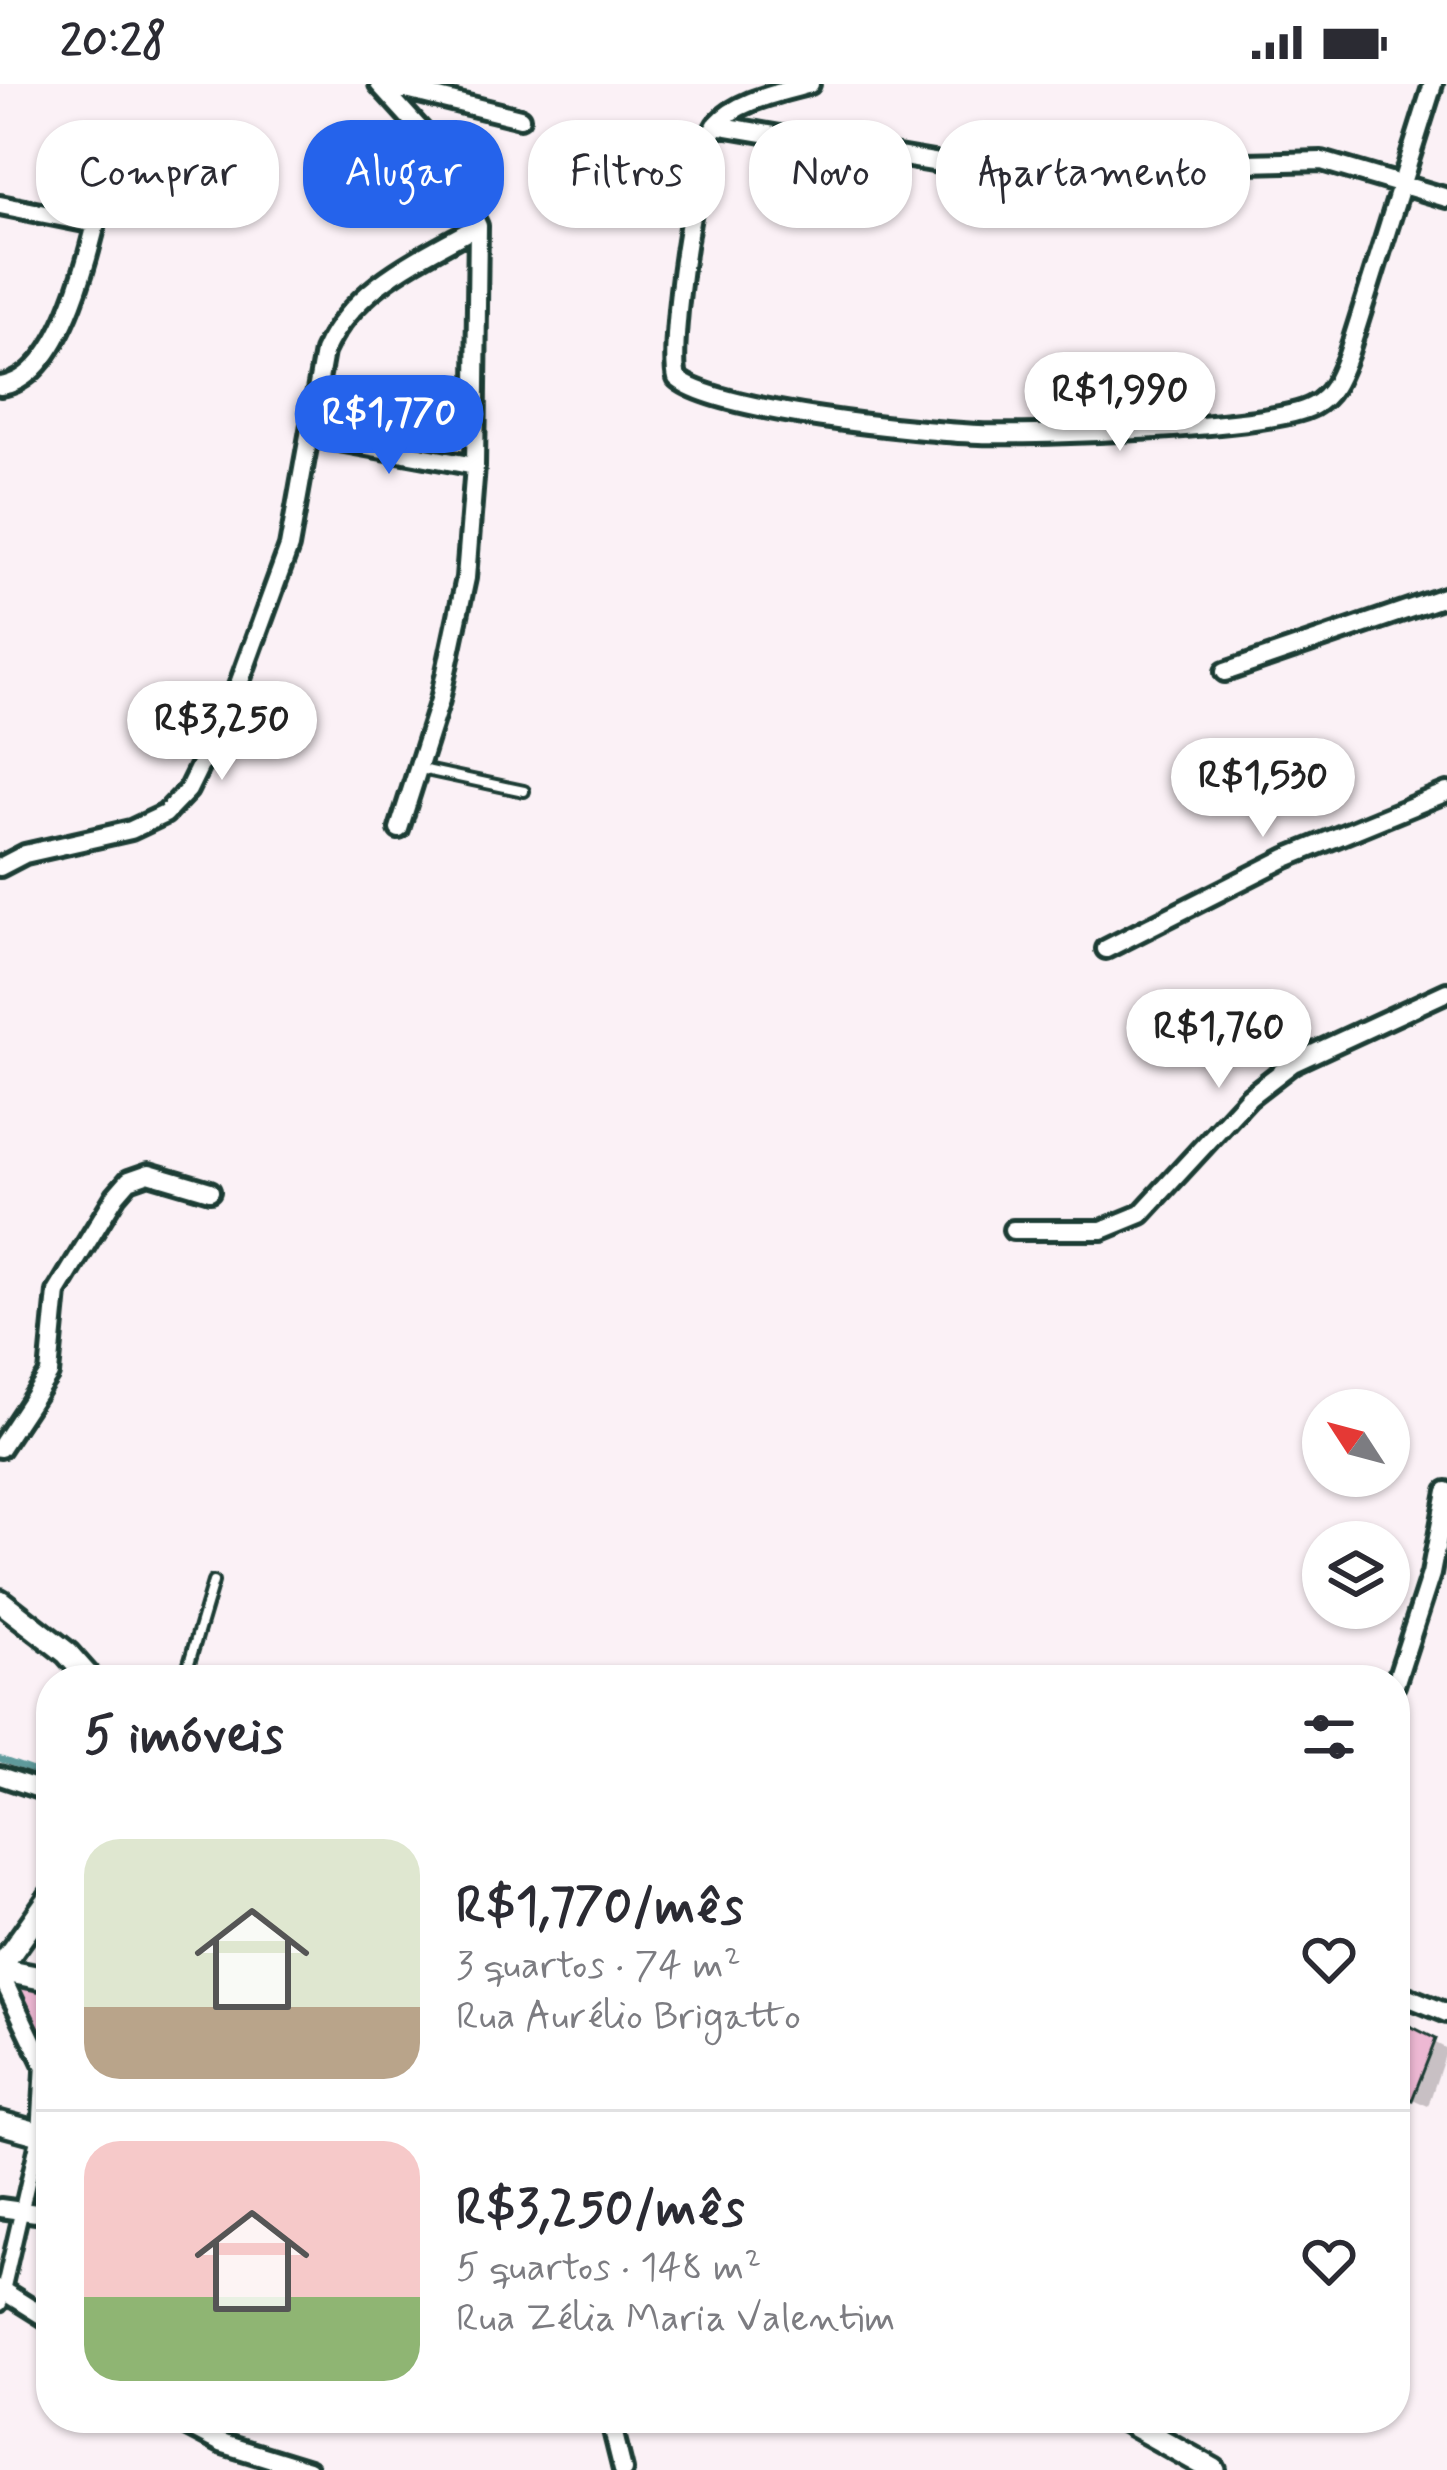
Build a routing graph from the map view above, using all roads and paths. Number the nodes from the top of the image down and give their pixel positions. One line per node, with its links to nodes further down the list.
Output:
1 (380, 84): 4 (street); 5 (street)
2 (810, 84): 6 (street)
3 (1433, 84): 8 (street)
4 (520, 118)
5 (412, 120)
6 (725, 120)
7 (725, 127): 8 (street)
8 (1404, 184): 9 (street); 15 (street)
9 (1447, 198)
10 (0, 205): 11 (street)
11 (36, 212)
12 (94, 228): 16 (street)
13 (474, 228): 17 (street)
14 (478, 228): 18 (street)
15 (691, 228)
16 (0, 386)
17 (312, 436): 18 (street); 25 (street)
18 (475, 466): 21 (street)
19 (1447, 596): 20 (street)
20 (1225, 671)
21 (419, 768): 22 (lane); 24 (street)
22 (524, 791)
23 (1447, 792): 26 (street)
24 (399, 829)
25 (0, 867)
26 (1106, 949)
27 (1447, 992): 29 (street)
28 (210, 1190): 30 (street)
29 (1013, 1230)
30 (0, 1448)
31 (1447, 1491): 36 (street)
32 (213, 1582): 35 (lane)
33 (0, 1601): 34 (main road)
34 (78, 1665)
35 (188, 1665)
36 (1401, 1665)
37 (0, 1776): 38 (street)
38 (36, 1788)
39 (36, 1918): 40 (main road)
40 (0, 1971): 41 (main road); 44 (street)
41 (36, 1977)
42 (1410, 1998): 43 (street)
43 (1447, 2013)
44 (36, 2040)
45 (0, 2123): 46 (main road)
46 (36, 2133)
47 (36, 2166): 49 (street)
48 (0, 2208): 49 (street)
49 (23, 2210): 50 (street); 51 (street)
50 (36, 2212)
51 (1, 2294): 52 (street)
52 (36, 2313)
53 (201, 2433): 56 (street)
54 (614, 2433): 57 (street)
55 (1148, 2433): 58 (main road)
56 (308, 2470)
57 (623, 2470)
58 (1214, 2470)

